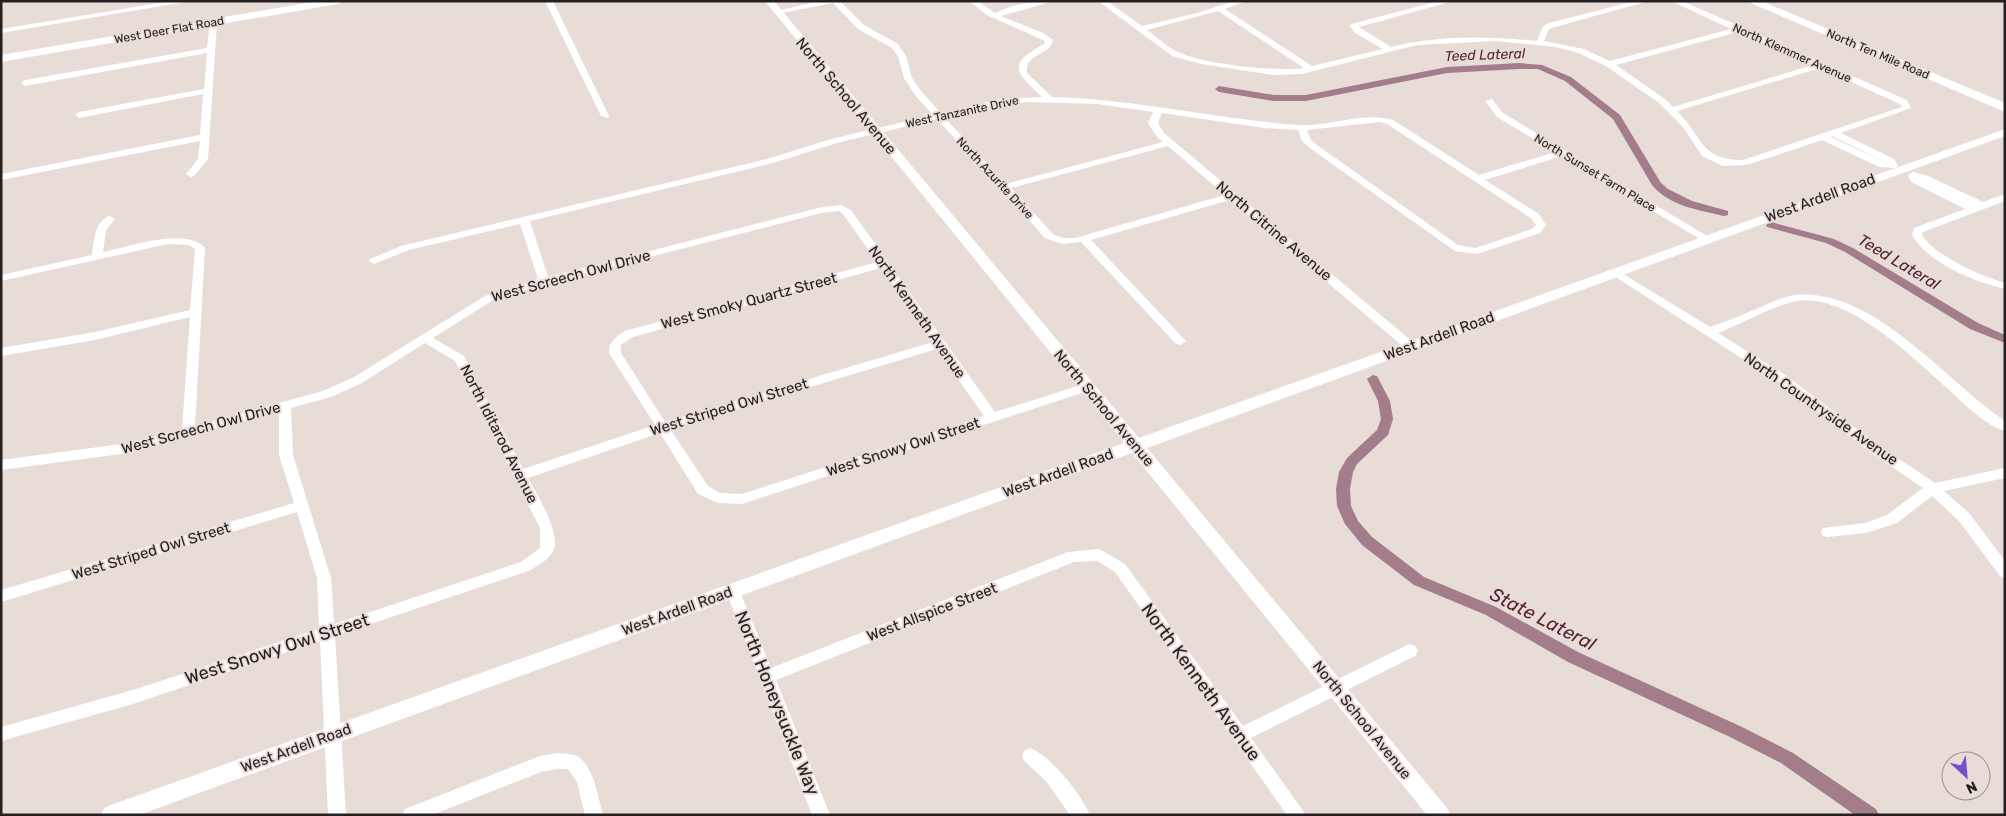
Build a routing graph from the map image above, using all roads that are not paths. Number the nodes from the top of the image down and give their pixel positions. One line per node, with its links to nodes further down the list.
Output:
1 (187, 1): 20 (street)
2 (338, 1): 17 (main road, West Deer Flat Road)
3 (549, 1): 36 (street)
4 (768, 1): 15 (street, North School Avenue)
5 (833, 1): 15 (street); 37 (street, North Azurite Drive)
6 (973, 1): 16 (street)
7 (1050, 1): 16 (street)
8 (1102, 1): 18 (street)
9 (1243, 1): 14 (street)
10 (1449, 1): 22 (street)
11 (1646, 1): 21 (street)
12 (1675, 1): 19 (street, North Klemmer Avenue)
13 (1751, 1): 32 (main road, North Ten Mile Road)
14 (1220, 9): 18 (street); 27 (street)
15 (778, 12): 39 (street, North School Avenue)
16 (995, 16): 30 (street)
17 (213, 23): 23 (street); 24 (main road, West Deer Flat Road)
18 (1139, 29): 27 (street)
19 (1738, 29): 25 (street); 26 (street, North Klemmer Avenue)
20 (1, 31)
21 (1540, 42): 22 (street); 25 (street)
22 (1388, 49): 27 (street)
23 (210, 50): 28 (street); 29 (street)
24 (1, 59)
25 (1609, 64): 34 (street)
26 (1821, 65): 34 (street); 41 (street, North Klemmer Avenue)
27 (1311, 69)
28 (25, 83)
29 (208, 91): 35 (street); 42 (street)
30 (1049, 99): 33 (street, West Tanzanite Drive); 37 (street, West Tanzanite Drive)
31 (1489, 101): 44 (street, North Sunset Farm Place)
32 (2005, 108)
33 (1159, 109): 38 (street, West Tanzanite Drive); 43 (street, North Citrine Avenue)
34 (1672, 110): 41 (street)
35 (79, 115)
36 (605, 116)
37 (938, 116): 39 (street, West Tanzanite Drive); 49 (street, North Azurite Drive)
38 (1302, 128): 48 (street, West Tanzanite Drive); 48 (street)
39 (876, 131): 55 (street, West Tanzanite Drive); 72 (street, North School Avenue)
40 (2005, 132): 45 (street, West Ardell Road)
41 (1829, 135): 45 (street)
42 (205, 137): 46 (street); 47 (street)
43 (1169, 143): 49 (street); 50 (street, North Citrine Avenue)
44 (1562, 153): 48 (street); 57 (street, North Sunset Farm Place)
45 (1896, 167): 52 (street); 57 (street, West Ardell Road)
46 (191, 174)
47 (1, 177)
48 (1477, 179)
49 (1005, 186): 56 (street, North Azurite Drive)
50 (1232, 196): 56 (street); 70 (street, North Citrine Avenue)
51 (2005, 196): 52 (street)
52 (1978, 207): 64 (street)
53 (841, 208): 60 (street, North Kenneth Avenue); 63 (street, West Screech Owl Drive)
54 (110, 219): 58 (street)
55 (524, 220): 59 (street, West Tanzanite Drive); 63 (street)
56 (1083, 238): 68 (street)
57 (1707, 239): 61 (street, West Ardell Road)
58 (96, 256): 62 (street); 65 (street)
59 (374, 262)
60 (883, 264): 69 (street, North Kenneth Avenue); 75 (street, West Smoky Quartz Street)
61 (1615, 272): 66 (street, North Countryside Avenue); 70 (street, West Ardell Road)
62 (1, 278)
63 (544, 281): 67 (street, West Screech Owl Drive)
64 (2002, 286)
65 (195, 312): 71 (street); 77 (street)
66 (1710, 332): 76 (street); 82 (street, North Countryside Avenue)
67 (424, 338): 73 (street, West Screech Owl Drive); 81 (street, North Iditarod Avenue)
68 (1180, 341)
69 (940, 344): 74 (street, North Kenneth Avenue); 75 (street, West Striped Owl Street)
70 (1410, 346): 78 (street, West Ardell Road)
71 (1, 352)
72 (1087, 387): 74 (street, West Snowy Owl Street); 78 (street, North School Avenue)
73 (285, 406): 77 (street, West Screech Owl Drive); 83 (street)
74 (992, 418): 75 (street, West Snowy Owl Street)
75 (662, 427): 81 (street, West Striped Owl Street)
76 (2005, 427)
77 (188, 432): 79 (street, West Screech Owl Drive)
78 (1135, 445): 88 (street, West Ardell Road); 93 (street, North School Avenue)
79 (1, 466)
80 (2005, 473): 82 (street)
81 (520, 475): 85 (street, North Iditarod Avenue)
82 (1933, 488): 84 (street); 87 (street, North Countryside Avenue)
83 (300, 506): 89 (street, West Striped Owl Street); 90 (street)
84 (1828, 532)
85 (547, 550): 90 (street, West Snowy Owl Street)
86 (1099, 555): 92 (street, West Allspice Street); 96 (street, North Kenneth Avenue)
87 (2005, 572)
88 (732, 591): 92 (street, North Honeysuckle Way); 95 (street, West Ardell Road)
89 (1, 596)
90 (327, 632): 94 (street, West Snowy Owl Street); 95 (street)
91 (1410, 651): 93 (street)
92 (766, 676): 102 (street, North Honeysuckle Way)
93 (1335, 688): 96 (street); 105 (street, North School Avenue)
94 (1, 734)
95 (333, 735): 98 (street, West Ardell Road); 99 (street)
96 (1240, 735): 104 (street, North Kenneth Avenue)
97 (1030, 756): 103 (street)
98 (111, 815)
99 (337, 815)
100 (411, 815): 101 (street)
101 (594, 815)
102 (821, 815)
103 (1081, 815)
104 (1297, 815)
105 (1440, 815)

